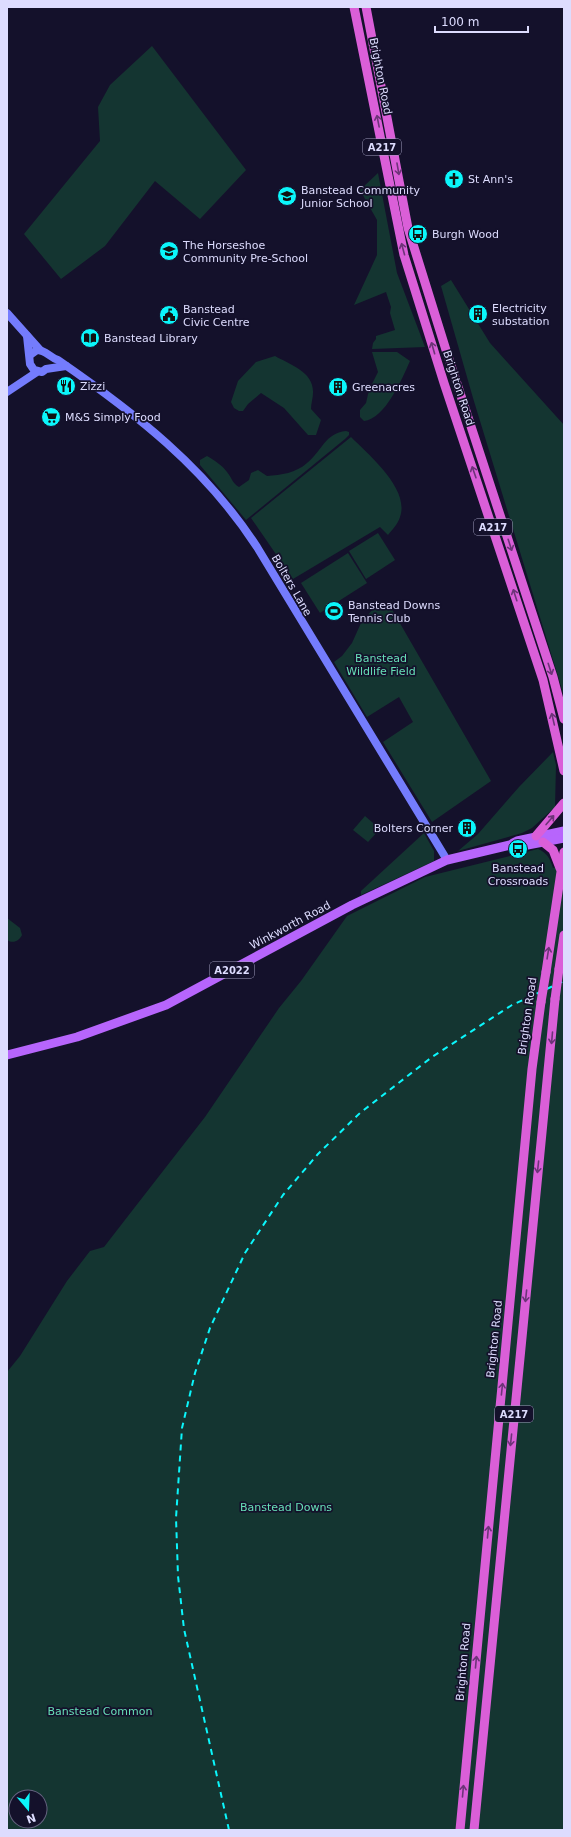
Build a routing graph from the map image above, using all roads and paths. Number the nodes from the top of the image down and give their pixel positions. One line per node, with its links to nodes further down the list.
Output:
1 (354, 7): 15 (highway, Brighton Road / A217, one-way to 1)
2 (366, 7): 14 (highway, Brighton Road / A217, one-way to 14)
3 (7, 313): 4 (main road)
4 (27, 336): 5 (main road); 6 (main road)
5 (40, 350): 6 (main road); 7 (main road)
6 (30, 355): 8 (main road)
7 (50, 358): 9 (main road, Bolters Lane); 10 (main road)
8 (30, 364): 11 (main road); 12 (main road)
9 (66, 366): 10 (main road); 22 (main road, Bolters Lane)
10 (46, 369): 11 (main road)
11 (37, 372): 12 (main road)
12 (24, 380): 13 (main road)
13 (7, 392)
14 (564, 719)
15 (563, 756): 16 (highway, Brighton Road / A217)
16 (564, 771)
17 (564, 803): 20 (highway, one-way to 17)
18 (564, 831): 20 (main road, A2022)
19 (564, 838): 20 (main road, A2022)
20 (539, 839): 22 (main road, Winkworth Road / A2022); 23 (highway)
21 (564, 852): 23 (highway, Brighton Road / A217)
22 (447, 860): 25 (main road, Winkworth Road / A2022)
23 (561, 872): 26 (highway, Brighton Road / A217, one-way to 23, bridge)
24 (564, 936): 27 (highway, A217, one-way to 27, bridge)
25 (7, 1055)
26 (460, 1830)
27 (474, 1830)

